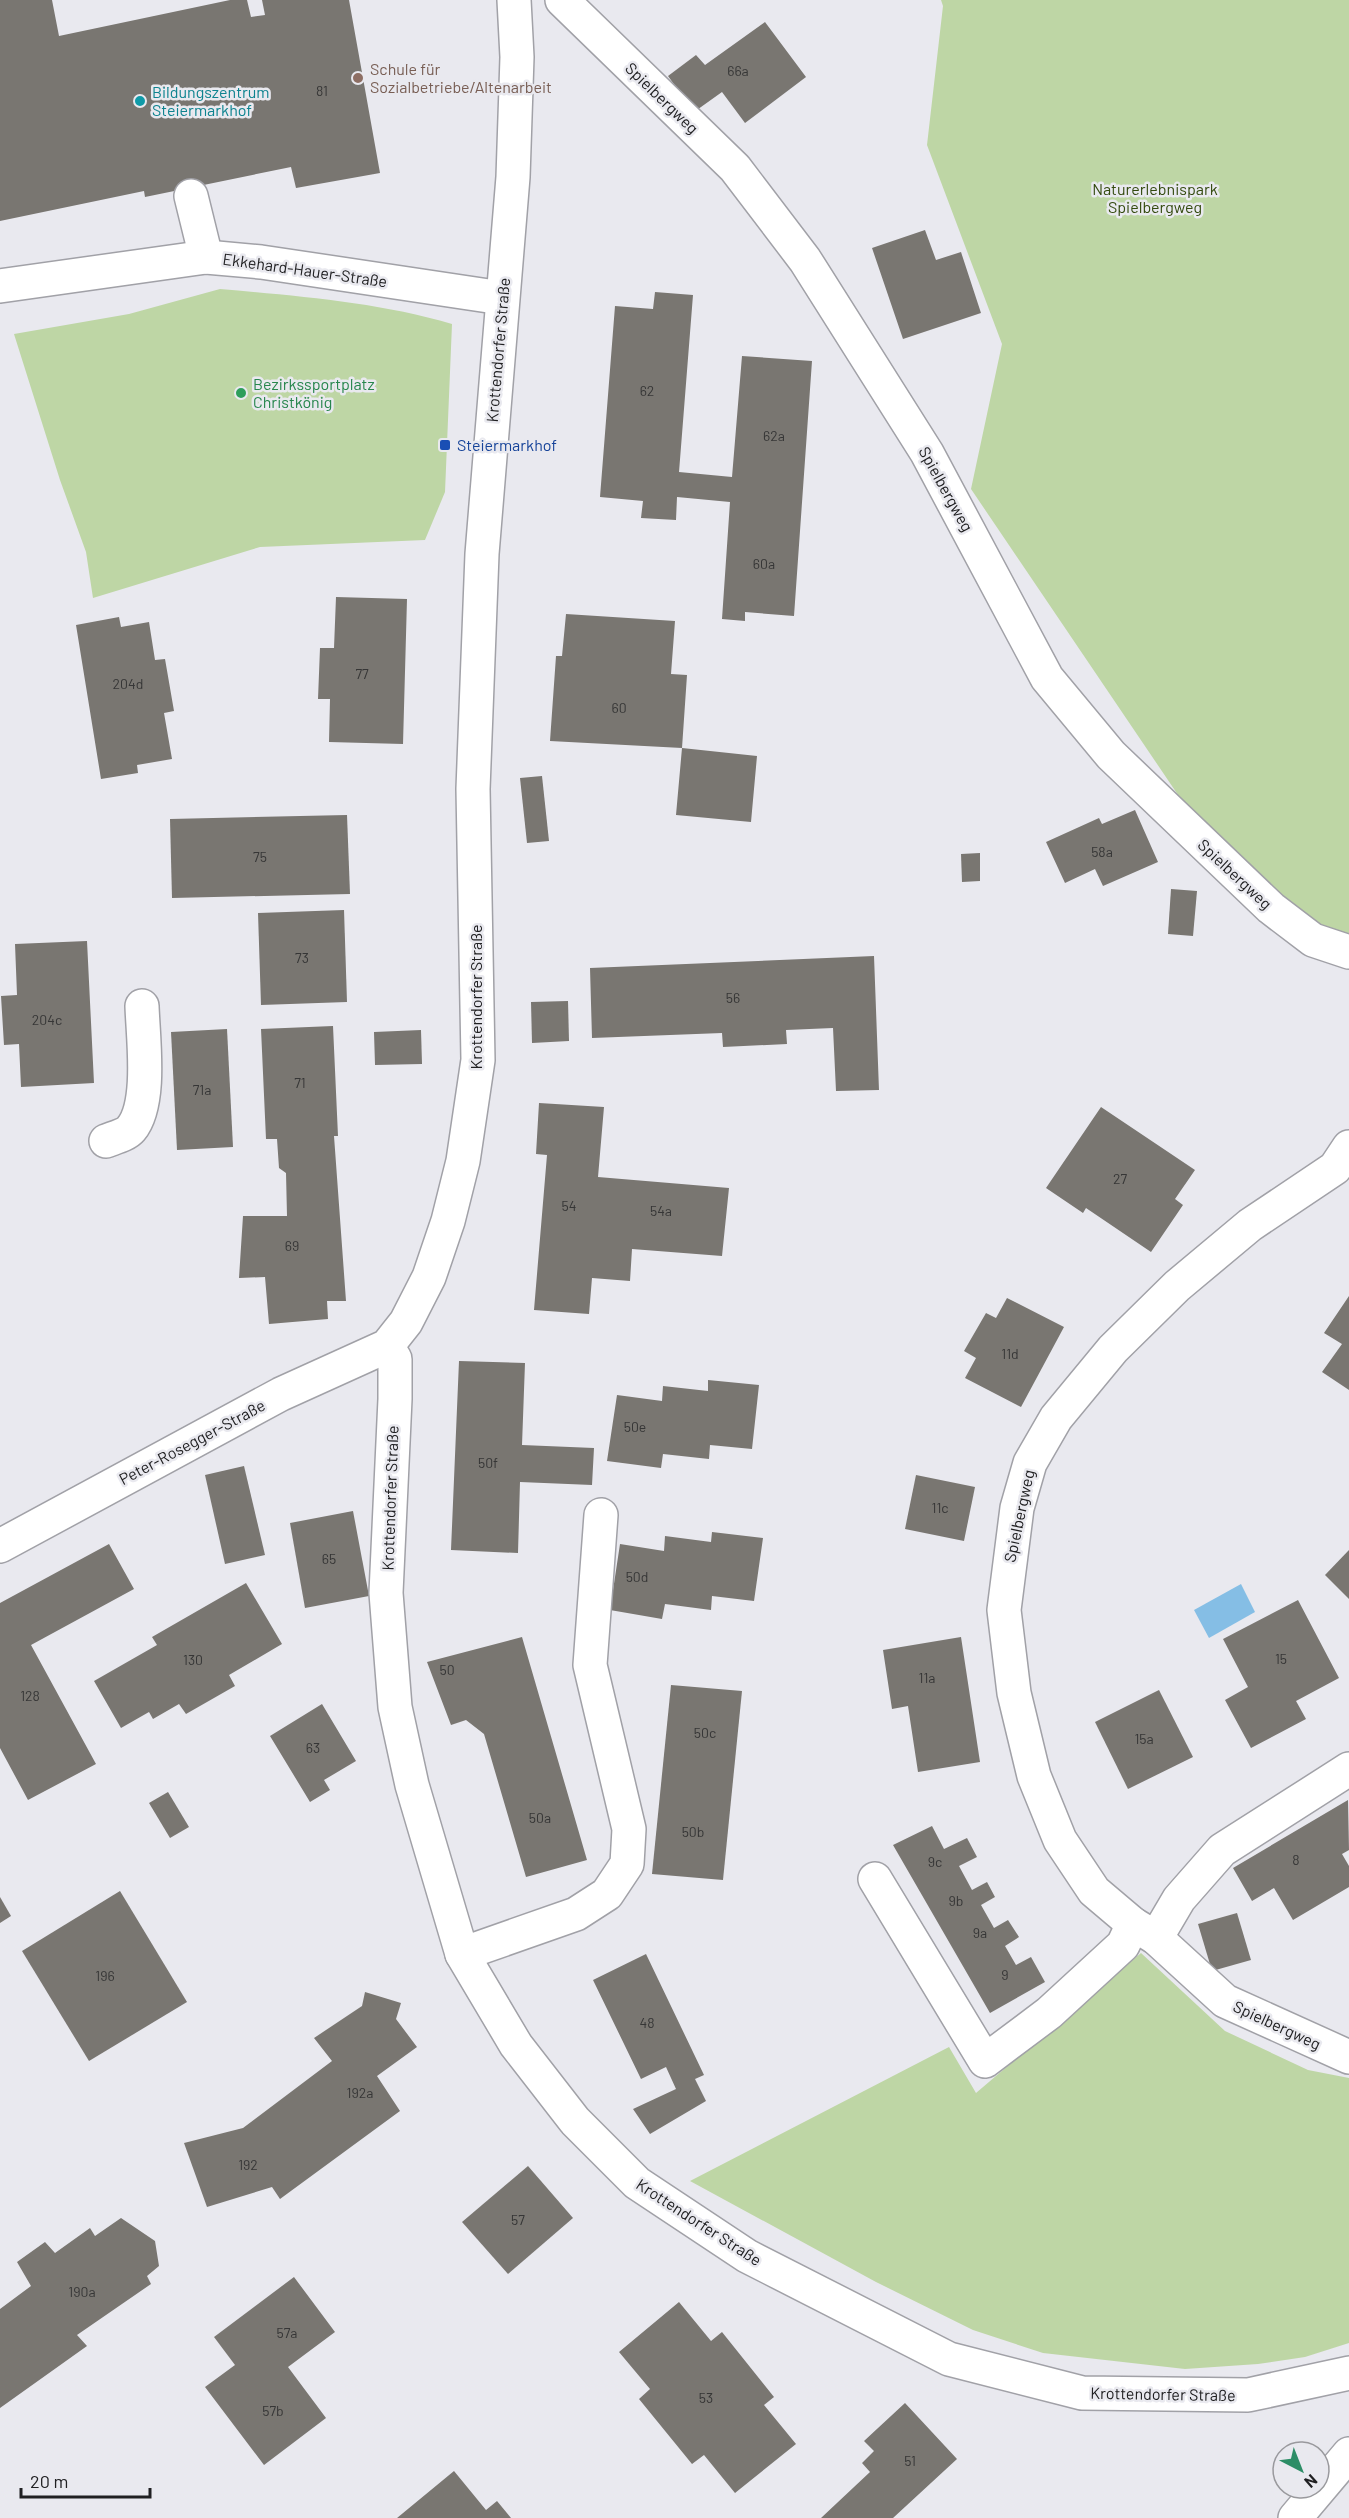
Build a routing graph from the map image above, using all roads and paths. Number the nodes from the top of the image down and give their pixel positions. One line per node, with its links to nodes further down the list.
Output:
1 (514, 0): 6 (street, Krottendorfer Straße)
2 (562, 0): 7 (street, Spielbergweg)
3 (191, 196): 4 (street)
4 (206, 257): 5 (street, Ekkehard-Hauer-Straße); 6 (street, Ekkehard-Hauer-Straße)
5 (0, 286)
6 (502, 298): 11 (street, Krottendorfer Straße)
7 (1349, 952)
8 (142, 1006): 9 (street)
9 (106, 1141)
10 (1349, 1147): 16 (street, Spielbergweg)
11 (387, 1346): 13 (street, Peter-Rosegger-Straße); 17 (street, Krottendorfer Straße)
12 (601, 1515): 17 (street)
13 (0, 1546)
14 (1349, 1769): 16 (street)
15 (875, 1879): 16 (street)
16 (1144, 1931): 18 (street, Spielbergweg)
17 (462, 1954): 19 (street, Krottendorfer Straße)
18 (1349, 2056)
19 (1349, 2373)
20 (1349, 2454): 21 (street)
21 (1295, 2518)

